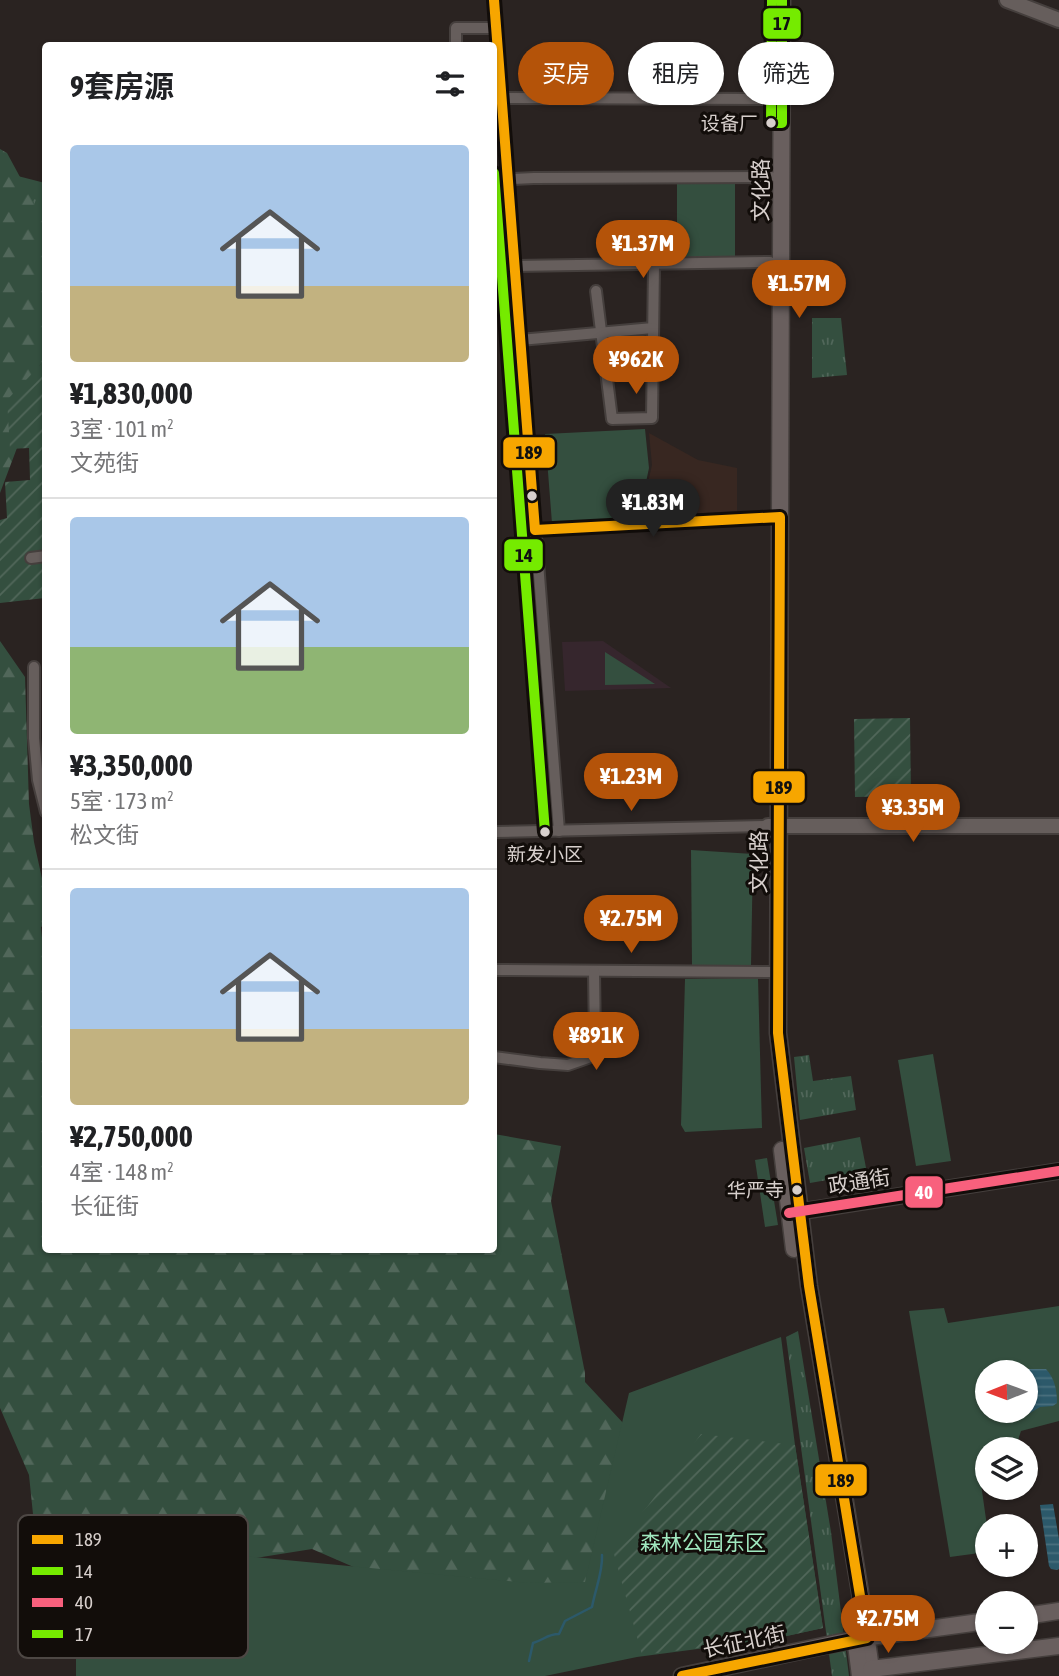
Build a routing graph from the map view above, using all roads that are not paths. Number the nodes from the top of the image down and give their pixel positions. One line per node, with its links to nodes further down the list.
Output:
1 (494, 0): 6 (street)
2 (772, 0): 9 (main road, 文化路)
3 (782, 0): 26 (main road, 文化路)
4 (1007, 0): 5 (street)
5 (1059, 20)
6 (496, 28): 7 (street); 8 (street)
7 (456, 42)
8 (497, 42)
9 (772, 42)
10 (497, 53): 12 (street)
11 (738, 100): 12 (street)
12 (499, 104): 15 (street)
13 (771, 105): 14 (main road, 文化路)
14 (771, 177): 15 (street); 17 (main road, 文化路)
15 (508, 178): 16 (street); 19 (street)
16 (497, 180)
17 (770, 262): 18 (street); 26 (main road, 文化路)
18 (654, 264): 19 (street); 23 (street)
19 (515, 266): 20 (street)
20 (517, 290): 22 (street); 25 (street)
21 (596, 291): 24 (street)
22 (497, 294)
23 (653, 328): 24 (street); 24 (street)
24 (601, 333): 25 (street)
25 (520, 340): 27 (street)
26 (775, 517): 27 (street); 32 (main road, 文化路)
27 (535, 530): 34 (street)
28 (42, 557): 29 (street)
29 (31, 558)
30 (34, 667): 31 (street)
31 (42, 796)
32 (773, 826): 33 (street); 34 (street); 38 (main road, 文化路)
33 (1059, 827)
34 (559, 831): 35 (street)
35 (497, 832)
36 (497, 970): 37 (street)
37 (594, 971): 38 (street); 39 (street)
38 (773, 972): 41 (main road, 文化路)
39 (497, 1057)
40 (1059, 1171): 41 (street, 政通街)
41 (795, 1212): 45 (main road, 文化路)
42 (1059, 1611): 43 (main road)
43 (1038, 1614)
44 (975, 1623): 45 (main road, 长征北街)
45 (862, 1638): 47 (main road, 文化路); 48 (main road, 长征北街)
46 (1059, 1646): 47 (main road)
47 (867, 1674)
48 (682, 1676)

